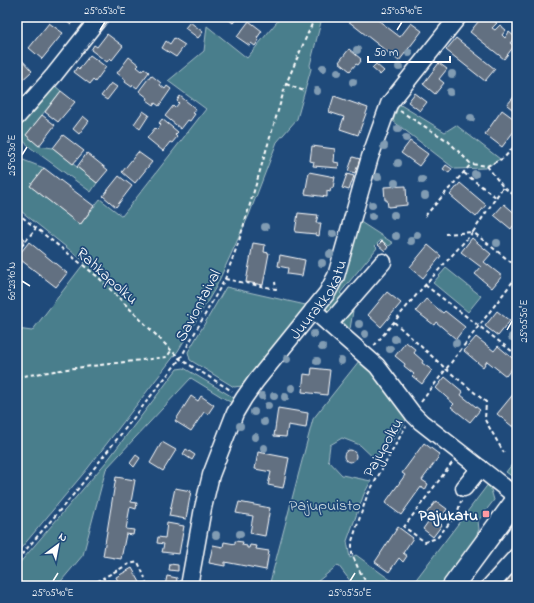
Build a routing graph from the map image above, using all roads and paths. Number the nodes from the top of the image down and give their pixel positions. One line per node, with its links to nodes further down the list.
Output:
1 (100, 17): 7 (street)
2 (315, 17): 4 (path, Saviontaival)
3 (458, 17): 6 (street, Juurakkokatu)
4 (286, 84): 5 (path); 24 (path, Saviontaival)
5 (304, 91)
6 (389, 104): 9 (path); 27 (street, Juurakkokatu)
7 (17, 117)
8 (517, 144): 10 (path)
9 (471, 164): 10 (path); 11 (path)
10 (487, 166): 12 (path)
11 (464, 173): 14 (path); 16 (path)
12 (503, 187): 13 (path); 14 (path)
13 (517, 197)
14 (497, 198): 18 (path)
15 (17, 212): 17 (path, Rahkapolku)
16 (425, 216)
17 (36, 228): 20 (path); 31 (path, Rahkapolku)
18 (473, 232): 19 (path); 22 (path); 26 (path)
19 (445, 234)
20 (17, 252)
21 (383, 262): 29 (street)
22 (517, 267)
23 (517, 276): 30 (path, Pajupolku)
24 (225, 279): 25 (path); 34 (path, Saviontaival)
25 (275, 282)
26 (425, 285): 28 (path); 30 (path)
27 (313, 310): 29 (street); 37 (street, Juurakkokatu)
28 (394, 322): 33 (path); 35 (path)
29 (329, 324): 33 (street)
30 (479, 326): 32 (path); 35 (path, Pajupolku)
31 (171, 350): 34 (path, Rahkapolku); 36 (path)
32 (517, 355)
33 (366, 356): 38 (street)
34 (180, 359): 37 (path, Rahkapolku); 45 (path, Saviontaival)
35 (446, 369): 38 (path, Pajupolku); 40 (path)
36 (17, 377)
37 (244, 398): 50 (street, Juurakkokatu)
38 (415, 411): 39 (street); 51 (path, Pajupolku)
39 (460, 452): 41 (street); 42 (path)
40 (504, 453)
41 (480, 468): 42 (street); 43 (street)
42 (464, 488)
43 (517, 498): 52 (main road)
44 (517, 556): 53 (street)
45 (17, 560)
46 (103, 578): 47 (path); 48 (path); 49 (path)
47 (145, 578)
48 (91, 586)
49 (117, 586)
50 (189, 586)
51 (368, 586)
52 (453, 586)
53 (490, 586)

